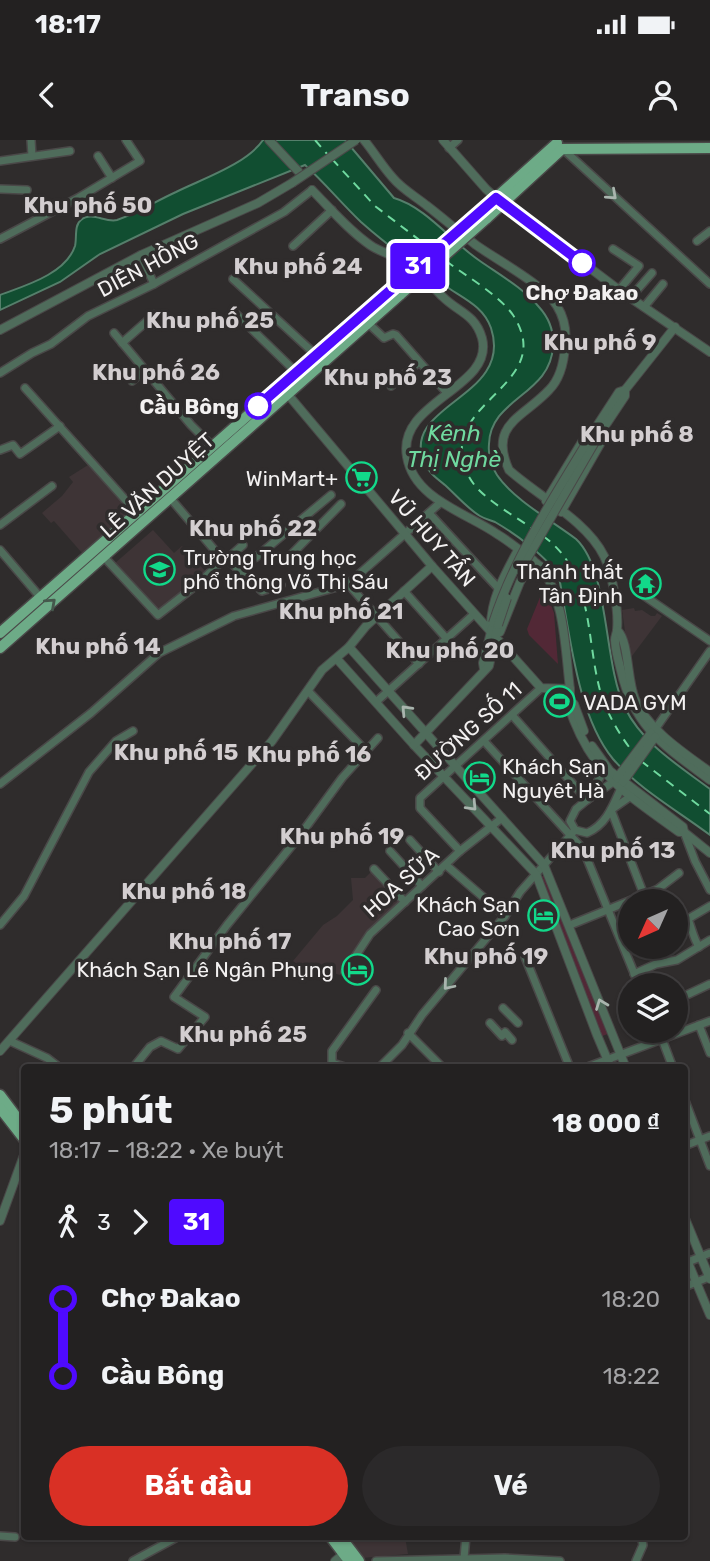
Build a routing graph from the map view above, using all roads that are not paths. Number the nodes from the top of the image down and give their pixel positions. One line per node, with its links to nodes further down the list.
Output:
1 (31, 140): 13 (street)
2 (126, 140): 17 (street)
3 (269, 140): 16 (street)
4 (356, 140): 28 (street, bridge)
5 (364, 140): 63 (street)
6 (443, 140): 10 (street)
7 (458, 140): 10 (street)
8 (559, 144): 9 (main road); 21 (main road); 33 (street, one-way to 33)
9 (675, 144): 11 (main road)
10 (449, 148): 21 (street)
11 (710, 148)
12 (70, 151): 13 (street)
13 (32, 156): 15 (street)
14 (98, 156): 17 (street)
15 (0, 161)
16 (298, 171)
17 (112, 178): 24 (street)
18 (0, 188): 19 (street)
19 (27, 190)
20 (313, 190): 22 (street); 31 (street, DIÊN HỒNG)
21 (499, 200): 34 (main road, bridge); 35 (street)
22 (332, 210): 26 (street); 55 (street)
23 (710, 231): 25 (street)
24 (0, 239)
25 (697, 241)
26 (293, 246)
27 (612, 249): 35 (street)
28 (141, 255): 31 (street); 42 (street)
29 (652, 273): 36 (street)
30 (233, 279): 46 (street)
31 (153, 284): 49 (street, DIÊN HỒNG)
32 (663, 284): 37 (street)
33 (710, 284)
34 (398, 290): 40 (main road, LÊ VĂN DUYỆT); 46 (main road, LÊ VĂN DUYỆT)
35 (619, 290): 36 (street)
36 (630, 298): 37 (street)
37 (644, 307): 41 (street)
38 (234, 312): 50 (street)
39 (155, 314): 44 (street)
40 (368, 323): 47 (street); 54 (main road, LÊ VĂN DUYỆT)
41 (673, 326): 45 (street); 57 (street)
42 (0, 330)
43 (114, 333): 44 (street)
44 (122, 343): 48 (street)
45 (710, 352)
46 (316, 355): 50 (main road, LÊ VĂN DUYỆT)
47 (419, 362): 52 (street); 55 (street)
48 (145, 370): 51 (street); 59 (street)
49 (0, 373)
50 (297, 373): 54 (main road, LÊ VĂN DUYỆT)
51 (132, 381)
52 (391, 386)
53 (25, 388): 56 (street)
54 (285, 390): 59 (main road, LÊ VĂN DUYỆT); 71 (street, VŨ HUY TẤN)
55 (447, 393): 64 (street)
56 (60, 426): 58 (street); 68 (street)
57 (597, 431): 63 (street); 66 (street); 91 (street, bridge)
58 (0, 450)
59 (216, 450): 62 (main road, LÊ VĂN DUYỆT); 68 (main road, LÊ VĂN DUYỆT)
60 (52, 486): 69 (street)
61 (331, 495): 77 (street)
62 (171, 499): 68 (main road, LÊ VĂN DUYỆT); 78 (street)
63 (546, 501): 66 (street)
64 (441, 502): 67 (street); 74 (street)
65 (341, 503): 79 (street)
66 (561, 512): 108 (street)
67 (429, 513): 71 (street); 84 (street)
68 (141, 518): 70 (main road, LÊ VĂN DUYỆT); 72 (main road, LÊ VĂN DUYỆT)
69 (0, 525)
70 (117, 531): 72 (main road); 87 (main road, LÊ VĂN DUYỆT)
71 (405, 534): 81 (street, VŨ HUY TẤN); 83 (street)
72 (125, 540): 76 (main road, LÊ VĂN DUYỆT)
73 (243, 545): 78 (street)
74 (519, 550): 80 (street); 84 (street)
75 (1, 553): 87 (street)
76 (104, 557): 78 (street); 95 (main road, LÊ VĂN DUYỆT, one-way to 76)
77 (255, 558)
78 (225, 559): 82 (street)
79 (286, 560)
80 (533, 561): 91 (street); 100 (street)
81 (432, 566): 85 (street); 88 (street, VŨ HUY TẤN)
82 (281, 584)
83 (348, 584): 89 (street); 119 (street)
84 (499, 589): 91 (street)
85 (404, 591): 89 (street); 92 (street)
86 (643, 596): 93 (street)
87 (41, 597): 90 (main road, LÊ VĂN DUYỆT)
88 (474, 614): 91 (street, VŨ HUY TẤN); 92 (street)
89 (376, 617): 94 (street); 98 (street)
90 (1, 629)
91 (495, 629): 99 (street, VŨ HUY TẤN); 107 (street)
92 (447, 639): 98 (street)
93 (710, 641)
94 (349, 647): 97 (street); 102 (street)
95 (0, 648)
96 (710, 651): 108 (street)
97 (337, 659): 101 (street); 104 (street)
98 (419, 664): 102 (street)
99 (541, 688): 100 (street); 105 (street, ĐƯỜNG SỐ 11)
100 (569, 689): 103 (street)
101 (308, 691): 112 (street); 167 (street)
102 (388, 691): 104 (street); 107 (street, one-way to 102)
103 (570, 699): 114 (street); 118 (street)
104 (376, 702): 111 (street)
105 (512, 715): 110 (street, ĐƯỜNG SỐ 11); 121 (street)
106 (133, 731): 147 (street)
107 (427, 733): 111 (street); 113 (street)
108 (654, 733): 115 (street); 117 (street); 118 (street)
109 (378, 738): 112 (street)
110 (484, 741): 113 (street, ĐƯỜNG SỐ 11); 125 (street)
111 (414, 745): 116 (street)
112 (365, 750): 174 (street)
113 (456, 766): 116 (street, ĐƯỜNG SỐ 11); 123 (street)
114 (603, 772): 118 (street); 121 (street)
115 (710, 772)
116 (444, 777): 124 (street, one-way to 124); 129 (street, ĐƯỜNG SỐ 11)
117 (710, 780)
118 (618, 782): 120 (street); 121 (street); 122 (street); 126 (street)
119 (0, 784)
120 (631, 796): 122 (street); 126 (street)
121 (587, 800): 125 (street)
122 (611, 810): 125 (street); 138 (street)
123 (502, 818): 124 (street, HOA SỮA); 132 (street)
124 (491, 827): 129 (street, HOA SỮA); 136 (street)
125 (573, 832): 132 (street); 144 (street)
126 (684, 832): 130 (street); 140 (street)
127 (410, 840): 134 (street)
128 (390, 851): 137 (street)
129 (460, 851): 131 (street, HOA SỮA)
130 (710, 853)
131 (446, 865): 134 (street, HOA SỮA); 145 (street)
132 (544, 865): 136 (street); 148 (street)
133 (374, 869): 141 (street)
134 (439, 872): 137 (street, HOA SỮA)
135 (679, 873): 139 (street)
136 (536, 874): 145 (street); 179 (street)
137 (422, 886): 141 (street, HOA SỮA)
138 (642, 889)
139 (657, 889)
140 (710, 890)
141 (405, 902): 153 (street, HOA SỮA)
142 (618, 906): 144 (street)
143 (710, 906): 146 (street)
144 (610, 910): 148 (street); 154 (street)
145 (505, 916): 165 (street, one-way to 165)
146 (688, 919)
147 (0, 925)
148 (570, 925): 172 (street, one-way to 148)
149 (688, 930): 151 (street)
150 (710, 940): 151 (street)
151 (698, 947): 155 (street)
152 (525, 957): 178 (street)
153 (345, 972)
154 (634, 973)
155 (636, 973)
156 (710, 984): 158 (street)
157 (376, 990): 175 (street)
158 (688, 994)
159 (503, 1007): 162 (street)
160 (710, 1021): 163 (street)
161 (490, 1023): 166 (street)
162 (518, 1023)
163 (699, 1025): 164 (street); 171 (street)
164 (688, 1028)
165 (408, 1033): 176 (street); 177 (street)
166 (512, 1040)
167 (10, 1041): 170 (street); 173 (street)
168 (644, 1043): 172 (street)
169 (663, 1043): 181 (street)
170 (0, 1051)
171 (710, 1053)
172 (621, 1055): 179 (street); 180 (street)
173 (55, 1064)
174 (136, 1064)
175 (330, 1064)
176 (383, 1064)
177 (439, 1064)
178 (568, 1064)
179 (610, 1064)
180 (624, 1064)
181 (671, 1064)
182 (0, 1095): 185 (main road)
183 (0, 1108): 186 (main road)
184 (688, 1108): 188 (street)
185 (21, 1123)
186 (21, 1135)
187 (710, 1136): 188 (street)
188 (700, 1140): 189 (street); 191 (street)
189 (688, 1144)
190 (21, 1163): 192 (street)
191 (710, 1166)
192 (0, 1221)
193 (688, 1223): 194 (street)
194 (706, 1255): 195 (street); 196 (street)
195 (688, 1262): 197 (street)
196 (710, 1278): 197 (street)
197 (696, 1282): 198 (street); 199 (street)
198 (688, 1285)
199 (710, 1315)
200 (0, 1536): 201 (street)
201 (15, 1537)
202 (172, 1540): 209 (street)
203 (333, 1540): 206 (main road)
204 (466, 1540): 207 (street)
205 (642, 1540): 213 (street)
206 (344, 1556): 210 (main road)
207 (464, 1558): 208 (street); 211 (street)
208 (505, 1559): 212 (street)
209 (133, 1561)
210 (359, 1561)
211 (376, 1561)
212 (560, 1561)
213 (636, 1561)

